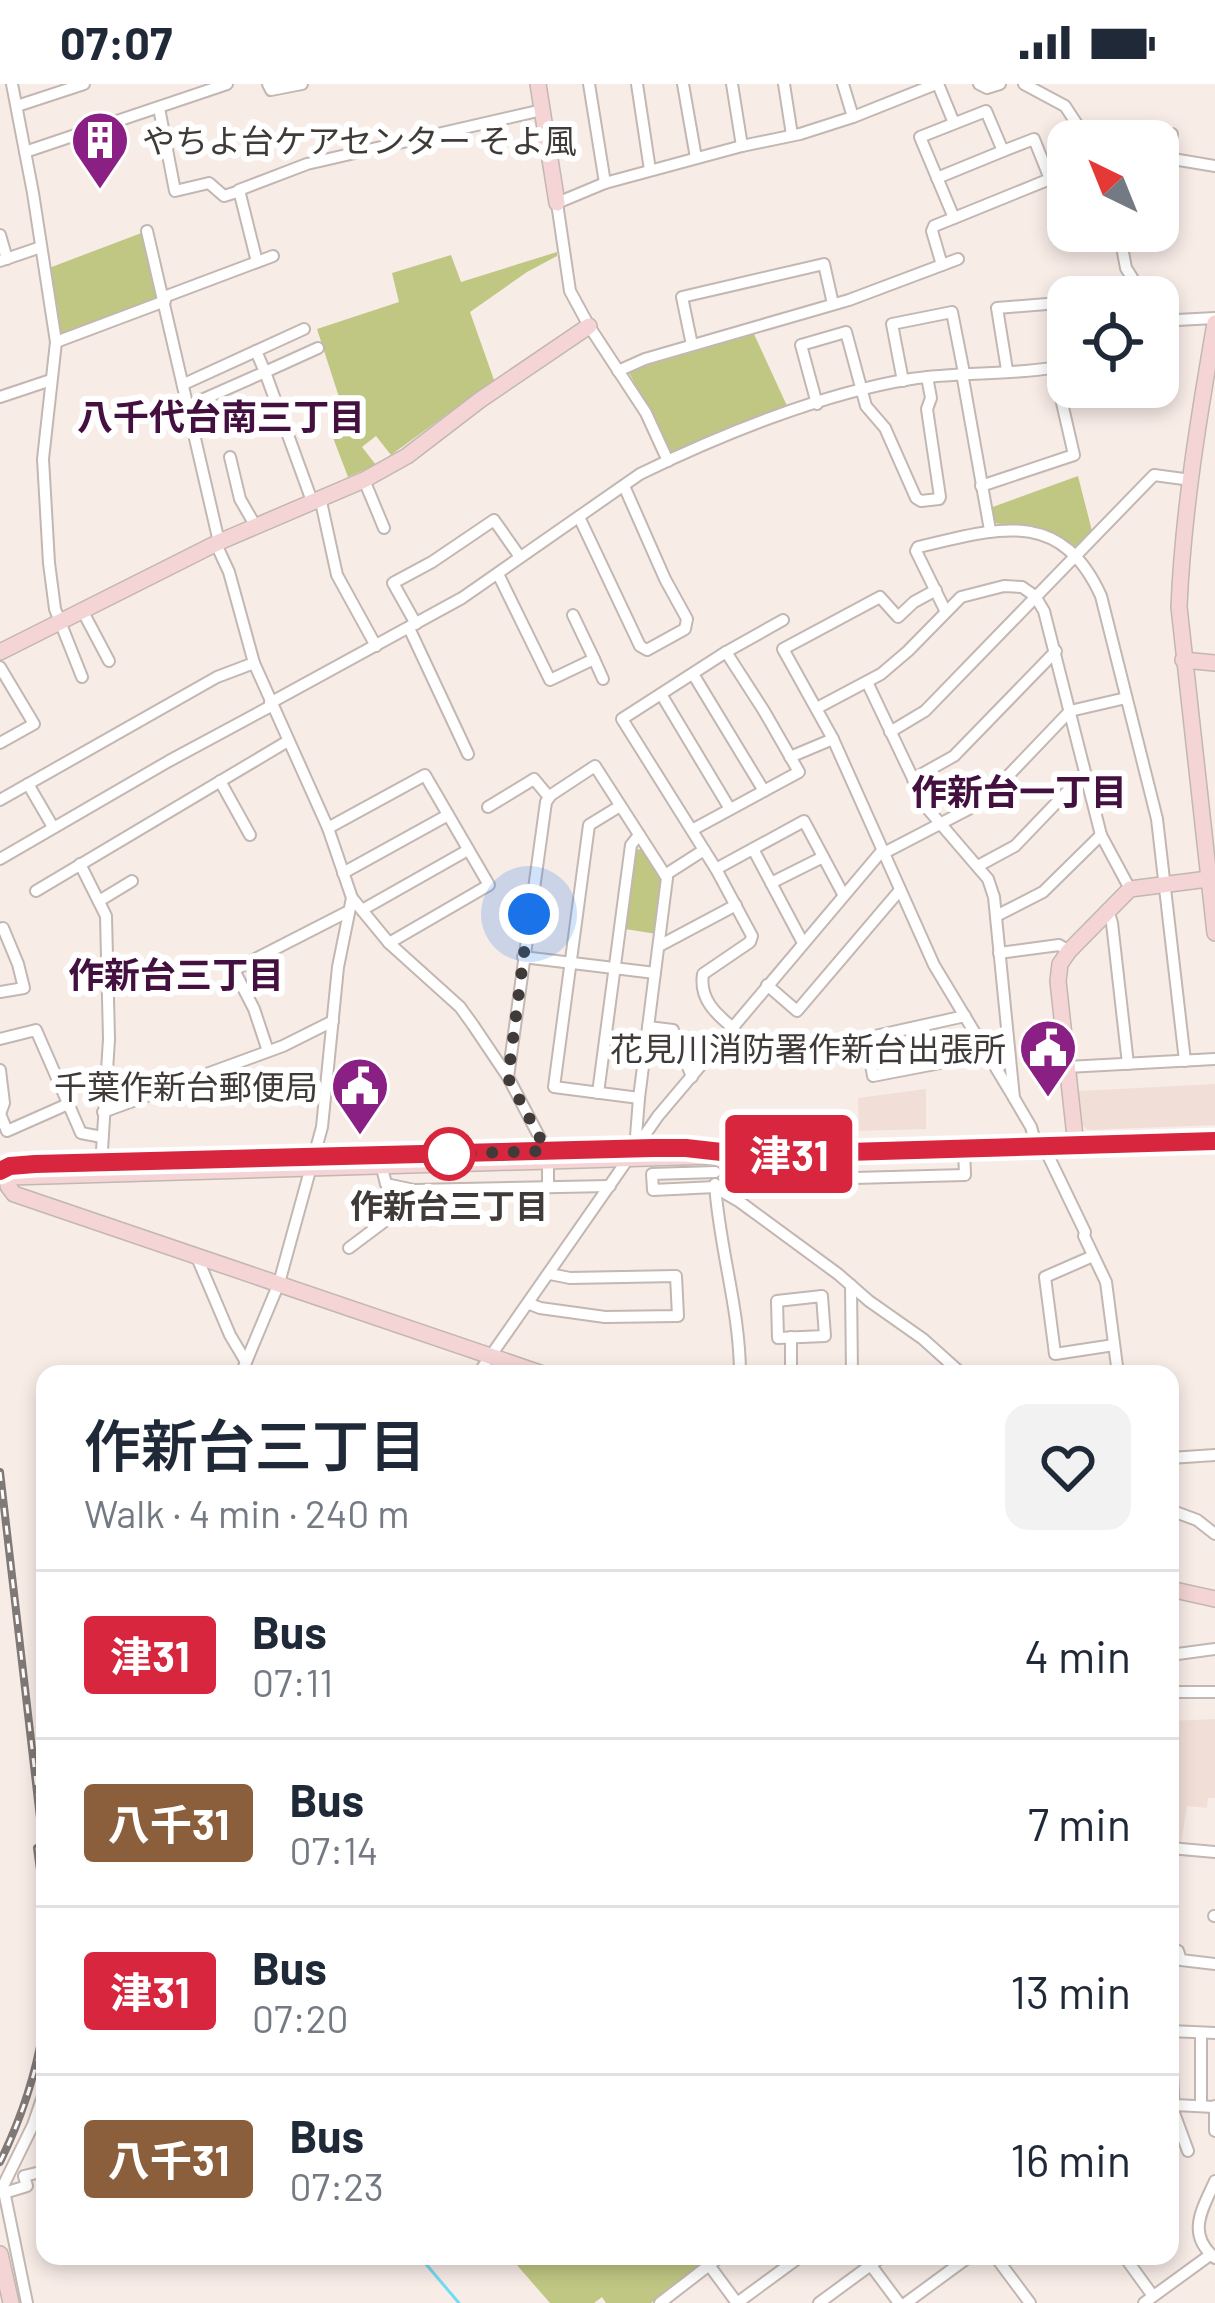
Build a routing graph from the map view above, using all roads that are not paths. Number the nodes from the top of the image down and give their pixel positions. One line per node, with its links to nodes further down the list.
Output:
1 (12, 84): 17 (street)
2 (84, 84): 17 (street)
3 (227, 84): 18 (street)
4 (268, 84): 5 (street)
5 (302, 84)
6 (538, 84): 19 (street)
7 (589, 84): 32 (street)
8 (637, 84): 30 (street)
9 (683, 84): 27 (street)
10 (732, 84): 24 (street)
11 (784, 84): 23 (street)
12 (843, 84): 20 (street)
13 (937, 84): 20 (street); 22 (street)
14 (979, 84): 15 (street)
15 (1000, 84)
16 (1024, 84): 21 (street)
17 (17, 106): 26 (street)
18 (159, 108): 26 (street); 33 (street)
19 (542, 110): 33 (street); 34 (street)
20 (853, 117): 23 (street)
21 (1074, 120)
22 (954, 124): 25 (street); 31 (street)
23 (792, 135): 24 (street)
24 (742, 146): 27 (street)
25 (1003, 151): 31 (street); 35 (street)
26 (25, 152): 38 (street)
27 (696, 158): 30 (street)
28 (1179, 160): 29 (street)
29 (1215, 166)
30 (650, 170): 32 (street)
31 (937, 178): 35 (street)
32 (605, 183): 34 (street)
33 (240, 191): 42 (street)
34 (557, 203): 49 (street)
35 (954, 218): 43 (street)
36 (147, 231): 44 (street)
37 (0, 235): 41 (street)
38 (41, 247): 41 (street); 51 (street)
39 (273, 256): 42 (street)
40 (958, 259): 43 (street)
41 (4, 260)
42 (257, 262): 44 (street)
43 (942, 265): 45 (street)
44 (164, 299): 51 (street); 64 (street)
45 (833, 304): 52 (street); 52 (street)
46 (1047, 304): 57 (street)
47 (1215, 320): 48 (street); 55 (street)
48 (1179, 321)
49 (589, 326): 58 (street); 72 (street)
50 (304, 329): 54 (street)
51 (56, 342): 62 (street)
52 (692, 345): 58 (street)
53 (318, 349): 59 (street)
54 (256, 351): 59 (street); 64 (street)
55 (1212, 361): 73 (street)
56 (1047, 368): 57 (street)
57 (1007, 370): 60 (street)
58 (618, 371): 71 (street)
59 (265, 372): 68 (street); 76 (street)
60 (963, 373): 61 (street); 63 (street); 75 (street)
61 (927, 377): 63 (street); 65 (street)
62 (51, 380): 66 (street); 91 (street)
63 (903, 381): 65 (street)
64 (184, 384): 68 (street)
65 (861, 391): 67 (street); 67 (street)
66 (0, 397)
67 (817, 404): 71 (street)
68 (188, 406): 81 (street)
69 (1063, 408): 75 (street)
70 (230, 457): 78 (street)
71 (668, 461): 74 (street)
72 (364, 480): 76 (street); 79 (street)
73 (1191, 480): 82 (street); 98 (street)
74 (624, 486): 77 (street); 77 (street)
75 (981, 486): 80 (street)
76 (316, 499): 78 (street); 93 (street)
77 (578, 517): 83 (street)
78 (254, 525): 81 (street)
79 (384, 528)
80 (990, 530): 82 (street); 85 (street)
81 (218, 543): 87 (street); 100 (street)
82 (1075, 555): 86 (street); 108 (street)
83 (520, 557): 84 (street); 92 (street)
84 (498, 574): 92 (street); 97 (street)
85 (936, 590): 88 (street); 110 (street)
86 (1035, 596): 88 (street); 94 (street); 112 (street)
87 (82, 610): 91 (street); 99 (street)
88 (945, 610): 106 (street)
89 (573, 615): 97 (street)
90 (783, 620): 96 (street)
91 (59, 621): 95 (street); 104 (street)
92 (412, 626): 93 (street); 116 (street)
93 (376, 646): 109 (street)
94 (1056, 651): 111 (street); 119 (street)
95 (0, 652)
96 (726, 652): 103 (street); 117 (street)
97 (594, 659): 105 (street)
98 (1183, 660): 101 (street); 147 (street)
99 (109, 661)
100 (254, 663): 109 (street); 121 (street)
101 (1215, 663)
102 (0, 667): 115 (street)
103 (692, 674): 107 (street); 122 (street)
104 (82, 676)
105 (603, 679)
106 (867, 682): 110 (street); 112 (street)
107 (661, 694): 127 (street); 132 (street)
108 (1126, 698): 111 (street); 150 (street)
109 (270, 705): 114 (street); 130 (street)
110 (817, 708): 113 (street)
111 (1070, 711): 118 (street); 129 (street)
112 (890, 732): 119 (street)
113 (833, 739): 117 (street); 139 (street)
114 (288, 741): 120 (street); 131 (street)
115 (0, 743)
116 (468, 754)
117 (790, 757): 122 (street)
118 (1085, 773): 135 (street); 143 (street)
119 (913, 778): 129 (street)
120 (220, 781): 133 (street); 142 (street)
121 (28, 784): 124 (street); 130 (street)
122 (764, 790): 127 (street)
123 (549, 796): 125 (street); 126 (street); 167 (street)
124 (0, 800)
125 (620, 806): 134 (street); 168 (street)
126 (488, 807)
127 (730, 808): 132 (street)
128 (448, 815): 131 (street); 137 (street); 145 (street)
129 (941, 824): 139 (street); 143 (street)
130 (52, 827): 141 (street)
131 (328, 828): 145 (street)
132 (692, 830): 138 (street)
133 (250, 835)
134 (639, 835): 146 (street); 169 (street)
135 (1101, 835): 151 (street); 159 (street)
136 (753, 849): 140 (street); 144 (street); 149 (street)
137 (468, 850): 157 (street); 162 (street)
138 (704, 850): 144 (street); 146 (street)
139 (882, 853): 153 (street); 154 (street)
140 (823, 857): 149 (street); 154 (street)
141 (0, 859)
142 (80, 864): 152 (street); 155 (street)
143 (978, 866): 159 (street)
144 (716, 869): 156 (street)
145 (344, 873): 157 (street)
146 (665, 875): 164 (street)
147 (1208, 879): 150 (street); 161 (street)
148 (132, 881): 155 (street)
149 (772, 883): 163 (street)
150 (1165, 884): 151 (street); 181 (street)
151 (1130, 889): 158 (street)
152 (36, 890)
153 (900, 890): 171 (street); 173 (street)
154 (843, 894): 163 (street)
155 (98, 901): 191 (street)
156 (736, 905): 164 (street); 176 (street)
157 (354, 906): 162 (street); 174 (street); 178 (street)
158 (1108, 910): 165 (street); 182 (street)
159 (996, 916): 166 (street)
160 (0, 929): 172 (street)
161 (1215, 934)
162 (389, 943): 186 (street)
163 (803, 943): 171 (street)
164 (658, 946): 170 (street)
165 (1069, 951): 166 (street); 183 (street)
166 (999, 953): 189 (street)
167 (523, 957): 168 (street); 186 (street)
168 (572, 962): 169 (street); 187 (street)
169 (615, 968): 170 (street); 187 (street)
170 (655, 973): 175 (street)
171 (767, 985): 176 (street)
172 (0, 992)
173 (965, 1016): 179 (street); 179 (street)
174 (333, 1021): 178 (street); 202 (street)
175 (648, 1027): 185 (street); 188 (street)
176 (734, 1028): 185 (street)
177 (0, 1039): 190 (street)
178 (268, 1051): 191 (street)
179 (987, 1054): 189 (street)
180 (1215, 1059): 181 (street)
181 (1185, 1060): 182 (street)
182 (1128, 1064): 183 (street)
183 (1067, 1066): 194 (street)
184 (0, 1070): 190 (street)
185 (692, 1077): 197 (street)
186 (508, 1078): 199 (street)
187 (598, 1093): 188 (street)
188 (639, 1098): 197 (street)
189 (1014, 1098): 195 (street)
190 (68, 1104): 192 (street)
191 (103, 1112): 192 (street)
192 (102, 1137): 204 (street)
193 (1215, 1141): 194 (street)
194 (1076, 1146): 195 (street)
195 (1040, 1147): 196 (street); 214 (street)
196 (964, 1150): 198 (street); 206 (street)
197 (631, 1154): 199 (street); 200 (street); 208 (street)
198 (820, 1154): 200 (street); 206 (street)
199 (545, 1157): 201 (street); 207 (street)
200 (714, 1159): 209 (street); 209 (street)
201 (457, 1160): 202 (street); 203 (street); 210 (street)
202 (313, 1164): 203 (street); 204 (street); 216 (street)
203 (382, 1168): 211 (street)
204 (101, 1169): 205 (street)
205 (3, 1173): 213 (street)
206 (820, 1179): 209 (street)
207 (548, 1186): 208 (street); 210 (street)
208 (610, 1186): 215 (street)
209 (715, 1187): 217 (street); 226 (street)
210 (457, 1189): 211 (street)
211 (414, 1190): 212 (street)
212 (349, 1248)
213 (196, 1255): 216 (street); 222 (street)
214 (1093, 1256): 220 (street); 220 (street)
215 (550, 1274): 218 (street); 218 (street)
216 (279, 1283): 221 (street); 223 (street)
217 (850, 1285): 228 (street); 229 (street)
218 (530, 1304): 221 (street)
219 (791, 1337): 219 (street); 227 (street)
220 (1114, 1345): 230 (street)
221 (493, 1357): 224 (street); 225 (street)
222 (243, 1365)
223 (245, 1365)
224 (486, 1365)
225 (517, 1365)
226 (740, 1365)
227 (791, 1365)
228 (852, 1365)
229 (952, 1365)
230 (1117, 1365)
231 (1215, 1455): 232 (street)
232 (1179, 1457)
233 (1179, 1513): 234 (street)
234 (1215, 1534)
235 (1179, 1591): 236 (street)
236 (1215, 1599)
237 (1215, 1649): 238 (street)
238 (1179, 1653)
239 (1179, 1692): 240 (street)
240 (1215, 1692)
241 (1179, 1849): 242 (street)
242 (1215, 1852)
243 (1179, 1955): 244 (street)
244 (1181, 1960): 245 (street); 246 (street)
245 (1215, 1964)
246 (1179, 1966)
247 (1179, 2031): 248 (street)
248 (1201, 2033): 249 (street); 250 (street)
249 (1215, 2033)
250 (1210, 2106): 251 (street); 254 (street)
251 (1179, 2107)
252 (36, 2114): 258 (street)
253 (1179, 2126): 255 (street)
254 (1215, 2131)
255 (1188, 2151)
256 (36, 2173): 258 (street)
257 (1215, 2181): 260 (street)
258 (4, 2193): 270 (street)
259 (0, 2254): 269 (street)
260 (1212, 2257): 268 (street)
261 (710, 2265): 271 (street); 272 (street)
262 (789, 2265): 272 (street)
263 (862, 2265): 273 (street)
264 (872, 2265): 274 (street)
265 (957, 2265): 274 (street)
266 (1002, 2265): 275 (street)
267 (1129, 2265): 268 (street)
268 (1148, 2300)
269 (11, 2303)
270 (27, 2303)
271 (660, 2303)
272 (737, 2303)
273 (819, 2303)
274 (903, 2303)
275 (1030, 2303)

